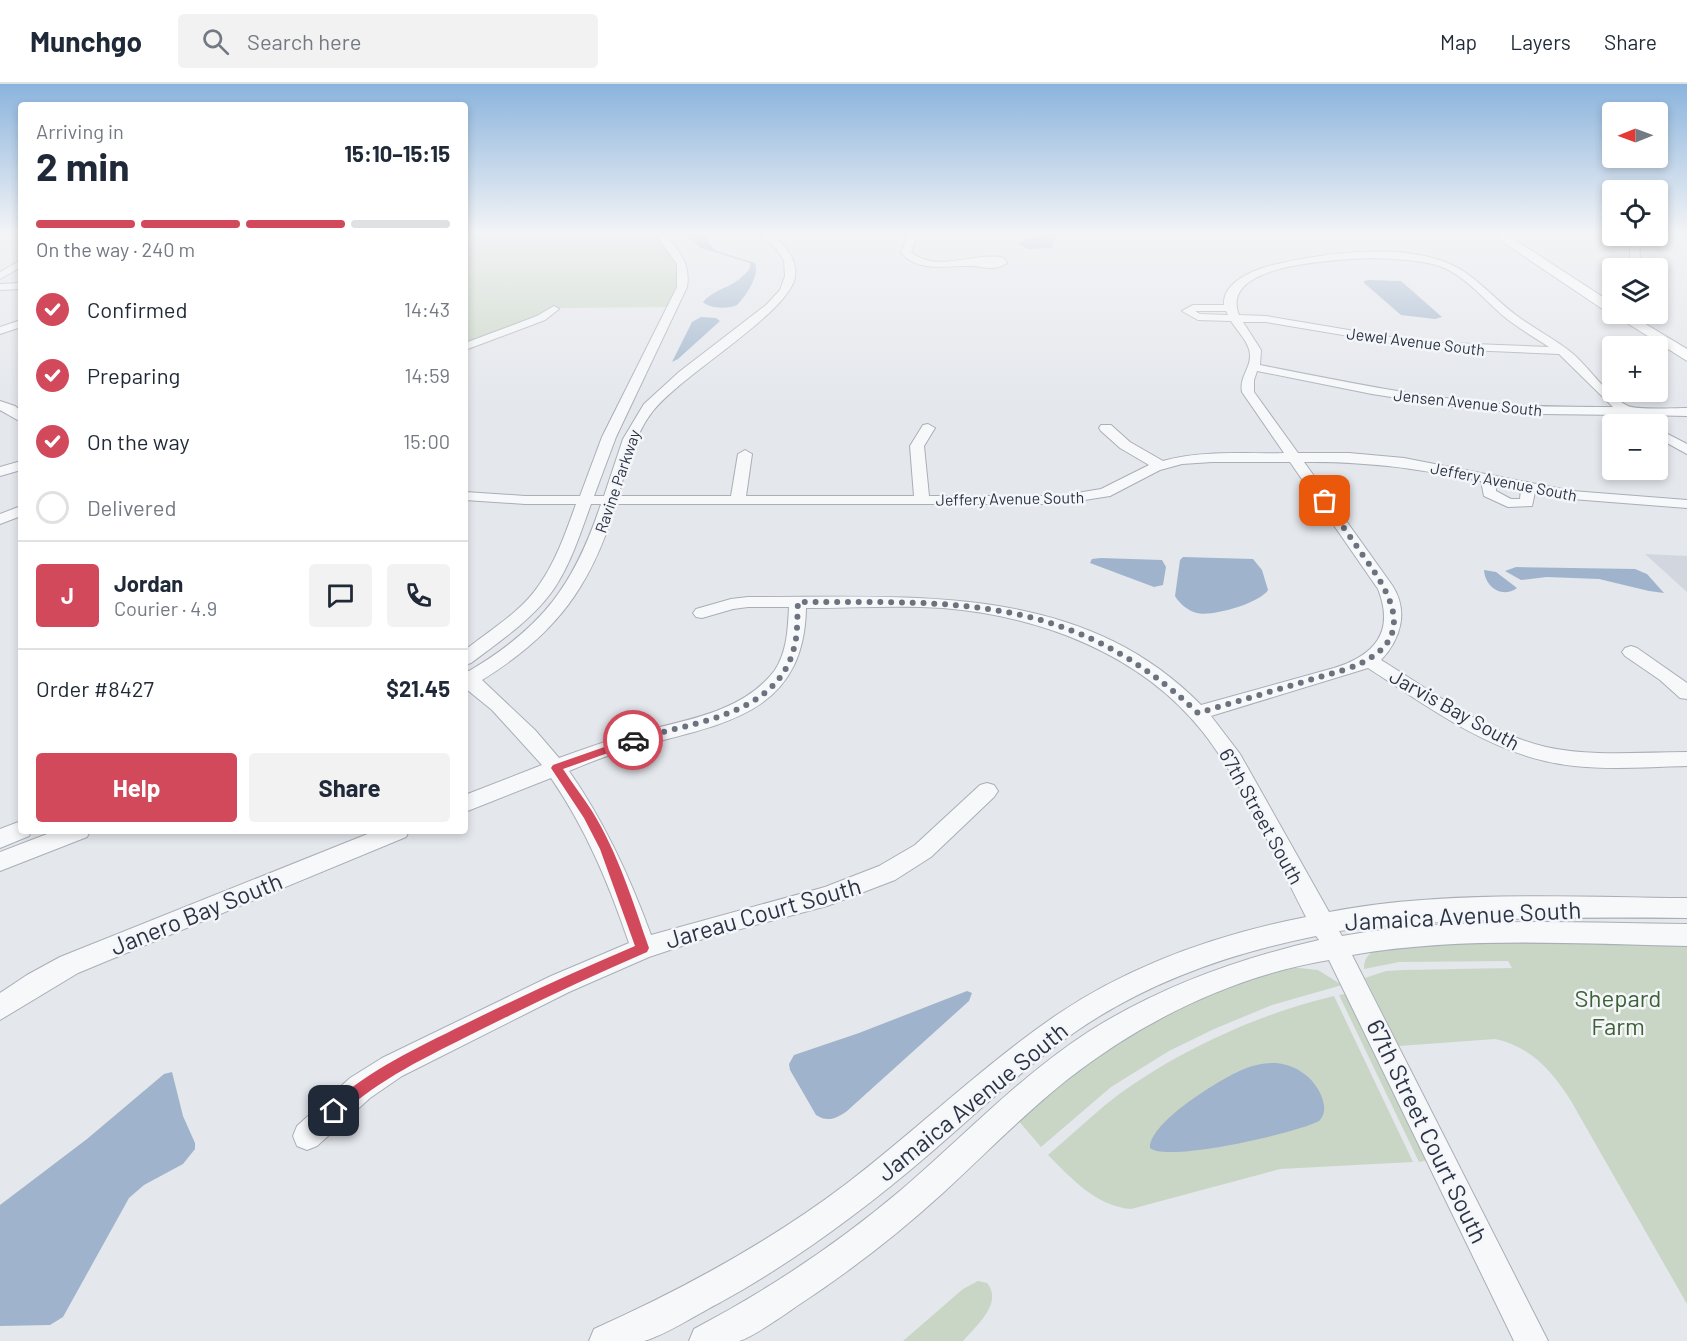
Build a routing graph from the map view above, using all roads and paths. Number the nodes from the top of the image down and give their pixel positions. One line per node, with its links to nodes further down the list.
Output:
1 (680, 291): 29 (street, Ravine Parkway)
2 (784, 291): 30 (street, Ravine Parkway)
3 (1233, 291): 8 (street)
4 (1481, 291): 13 (street)
5 (1584, 291): 6 (main road)
6 (1602, 302)
7 (554, 309): 12 (street)
8 (1234, 313): 13 (street, Jewel Avenue South); 15 (street)
9 (18, 324): 11 (street)
10 (1636, 324): 14 (main road)
11 (0, 331)
12 (468, 346)
13 (1562, 351): 16 (street)
14 (1687, 356)
15 (1253, 367): 16 (street, Jensen Avenue South); 24 (street)
16 (1628, 412): 17 (street, Jensen Avenue South); 18 (street)
17 (1686, 412)
18 (1631, 414)
19 (928, 428): 32 (street)
20 (1106, 428): 25 (street)
21 (1668, 439): 22 (street)
22 (1687, 450)
23 (745, 454): 31 (street)
24 (1294, 457): 25 (street, Jeffery Avenue South); 33 (street, Jeffery Avenue South); 39 (street)
25 (1160, 465): 32 (street, Jeffery Avenue South)
26 (18, 466): 27 (street)
27 (0, 472)
28 (468, 496): 29 (street, Jeffery Avenue South)
29 (585, 500): 30 (street, Jeffery Avenue South); 40 (street, Ravine Parkway)
30 (610, 500): 31 (street, Jeffery Avenue South); 41 (street, Ravine Parkway)
31 (738, 500): 32 (street, Jeffery Avenue South)
32 (922, 500)
33 (1687, 504)
34 (18, 512): 35 (street)
35 (0, 519)
36 (798, 602): 37 (street, 67th Street South); 44 (street, 67th Street South); 46 (street)
37 (702, 613)
38 (1631, 652): 43 (street)
39 (1368, 660): 44 (street); 45 (street, Jarvis Bay South)
40 (468, 672)
41 (468, 673)
42 (468, 676): 46 (street)
43 (1687, 693)
44 (1198, 713): 55 (street, 67th Street South)
45 (1687, 759)
46 (556, 768): 48 (street); 57 (street)
47 (987, 791): 57 (street, Jareau Court South)
48 (468, 803)
49 (18, 831): 52 (street)
50 (71, 834): 53 (street)
51 (391, 834): 58 (street, Janero Bay South)
52 (0, 839)
53 (0, 862)
54 (1687, 908): 55 (street, Jamaica Avenue South)
55 (1328, 935): 56 (street, Jamaica Avenue South); 60 (street, Jamaica Avenue South); 61 (street, Jamaica Avenue South); 62 (street, 67th Street Court South)
56 (1687, 935)
57 (642, 948): 59 (street, Jareau Court South)
58 (0, 1008)
59 (307, 1136)
60 (606, 1341)
61 (706, 1341)
62 (1531, 1341)

